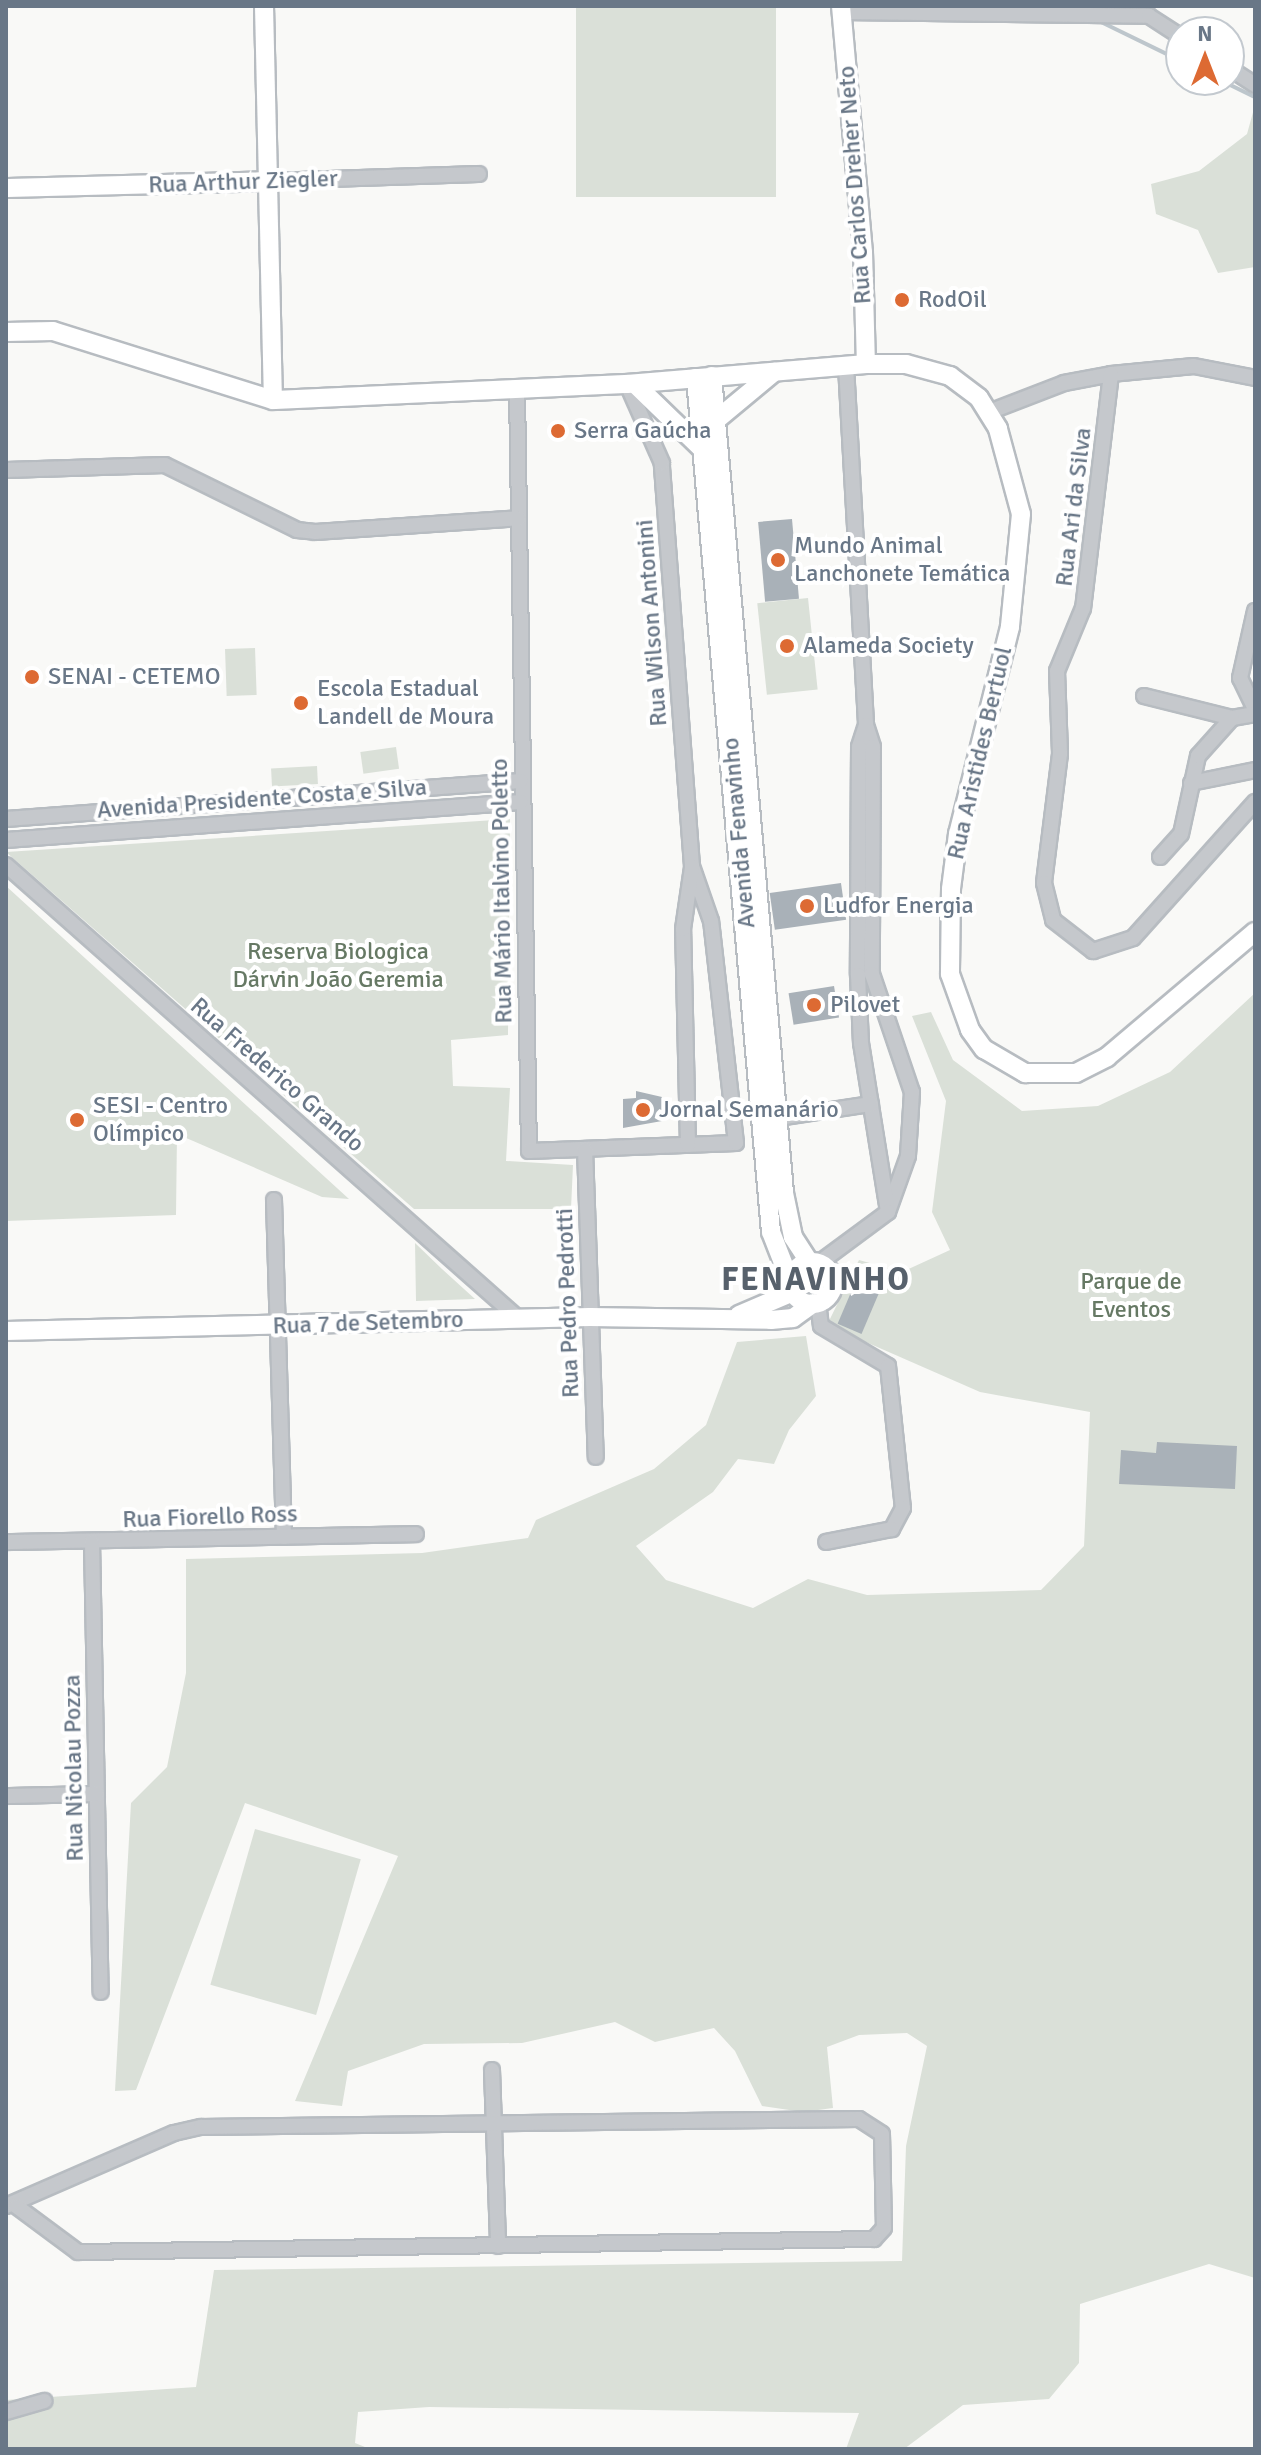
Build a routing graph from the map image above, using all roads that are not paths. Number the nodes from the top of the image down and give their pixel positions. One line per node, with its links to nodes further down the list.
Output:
1 (264, 6): 5 (street)
2 (841, 9): 3 (street); 10 (street, Rua Carlos Dreher Neto)
3 (1165, 26)
4 (479, 174): 5 (street, Rua Arthur Ziegler)
5 (269, 181): 6 (street, Rua Arthur Ziegler); 18 (street)
6 (6, 188)
7 (6, 324): 8 (street)
8 (27, 329): 9 (street, Rua Aristides Bertuol); 18 (street, Rua Aristides Bertuol)
9 (6, 332)
10 (866, 364): 11 (street, Rua Aristides Bertuol); 19 (street, Rua Aristides Bertuol)
11 (846, 366): 12 (street, Rua Aristides Bertuol); 29 (street)
12 (774, 372): 14 (street, Rua Aristides Bertuol); 20 (street)
13 (1111, 374): 15 (street); 19 (street); 35 (street, Rua Ari da Silva)
14 (704, 377): 16 (street, Rua Aristides Bertuol); 20 (street, Avenida Fenavinho); 21 (street, Avenida Fenavinho)
15 (1255, 378)
16 (631, 384): 17 (street, Rua Aristides Bertuol); 21 (street); 43 (street, Rua Wilson Antonini)
17 (517, 390): 18 (street, Rua Aristides Bertuol); 24 (street, Rua Mário Italvino Poletto)
18 (273, 400)
19 (989, 412): 44 (street, Rua Aristides Bertuol)
20 (715, 421): 23 (street, Avenida Fenavinho)
21 (700, 447): 23 (street, Avenida Fenavinho)
22 (6, 470): 24 (street)
23 (712, 475): 45 (street, Avenida Fenavinho)
24 (519, 518): 31 (street, Rua Mário Italvino Poletto)
25 (1255, 611): 27 (street)
26 (1144, 696): 28 (street)
27 (1255, 711): 28 (street)
28 (1232, 718): 32 (street)
29 (866, 725): 46 (street); 52 (street)
30 (1255, 770): 32 (street)
31 (521, 781): 33 (street, Avenida Presidente Costa e Silva); 34 (street, Rua Mário Italvino Poletto)
32 (1191, 783): 41 (street)
33 (274, 800): 36 (street, Avenida Presidente Costa e Silva); 38 (street)
34 (521, 802): 38 (street, Avenida Presidente Costa e Silva); 49 (street, Rua Mário Italvino Poletto)
35 (1255, 802)
36 (200, 805): 37 (street, Avenida Presidente Costa e Silva); 39 (street)
37 (6, 819)
38 (275, 820): 39 (street, Avenida Presidente Costa e Silva)
39 (202, 825): 40 (street, Avenida Presidente Costa e Silva)
40 (6, 840)
41 (1160, 857)
42 (6, 865): 57 (street, Rua Frederico Grando)
43 (692, 866): 48 (street, Rua Wilson Antonini); 48 (street, Rua Wilson Antonini)
44 (1255, 932)
45 (758, 962): 47 (street, Avenida Fenavinho); 50 (street, Avenida Fenavinho)
46 (871, 1104): 47 (street); 52 (street)
47 (778, 1118): 50 (street, Avenida Fenavinho)
48 (688, 1145): 49 (street)
49 (585, 1149): 56 (street, Rua Pedro Pedrotti)
50 (773, 1154): 53 (street, Avenida Fenavinho); 54 (street, Avenida Fenavinho)
51 (274, 1200): 59 (street)
52 (888, 1212): 53 (street)
53 (814, 1262): 54 (street); 55 (street, Avenida Fenavinho)
54 (792, 1289): 55 (street); 58 (street, Rua 7 de Setembro)
55 (816, 1303): 58 (street, Rua 7 de Setembro); 66 (street)
56 (590, 1317): 57 (street, Rua 7 de Setembro); 58 (street, Rua 7 de Setembro); 61 (street, Rua Pedro Pedrotti)
57 (519, 1319): 59 (street, Rua 7 de Setembro)
58 (729, 1319)
59 (276, 1327): 60 (street, Rua 7 de Setembro); 63 (street)
60 (6, 1331)
61 (596, 1457)
62 (416, 1534): 63 (street, Rua Fiorello Ross)
63 (284, 1537): 65 (street, Rua Fiorello Ross)
64 (6, 1542): 65 (street, Rua Fiorello Ross)
65 (92, 1542): 67 (street, Rua Nicolau Pozza)
66 (826, 1542)
67 (97, 1794): 68 (street); 69 (street, Rua Nicolau Pozza)
68 (6, 1796)
69 (101, 1992)
70 (492, 2070): 71 (street)
71 (494, 2122): 72 (street); 73 (street); 73 (street)
72 (11, 2206): 73 (street)
73 (498, 2246)
74 (44, 2401): 75 (street)
75 (6, 2412)

